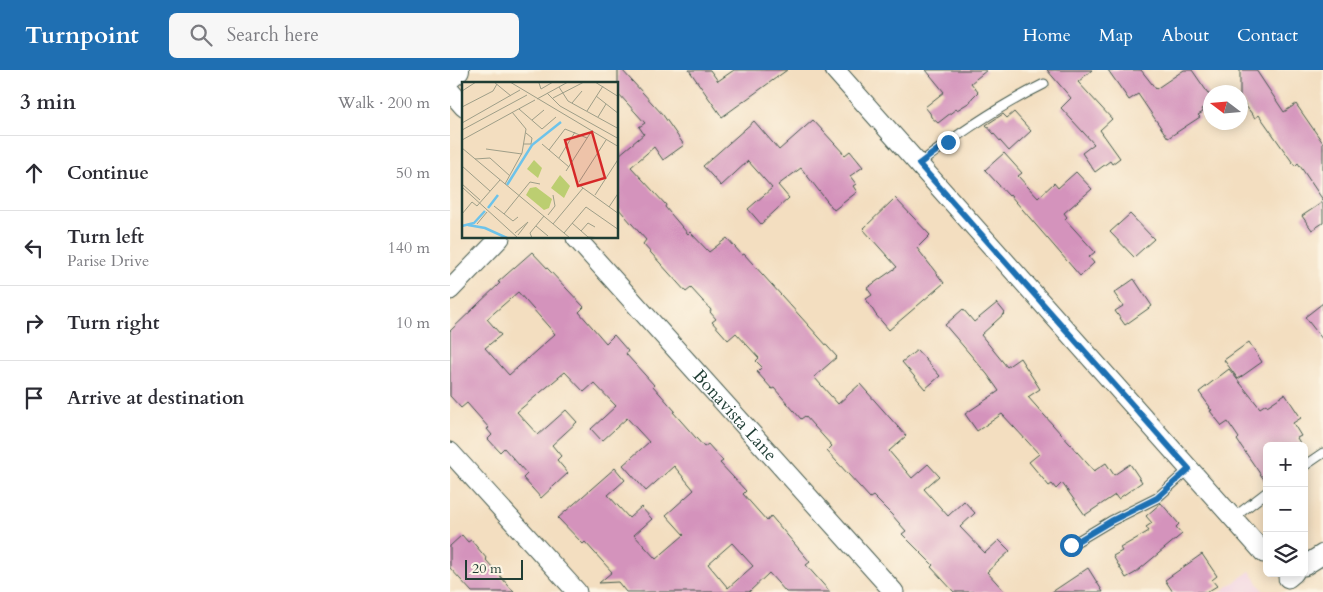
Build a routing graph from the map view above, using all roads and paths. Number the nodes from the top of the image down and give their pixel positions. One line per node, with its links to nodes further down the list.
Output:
1 (456, 70): 3 (main road)
2 (835, 70): 7 (street)
3 (450, 76)
4 (1044, 84): 7 (lane)
5 (450, 91): 6 (street)
6 (462, 105)
7 (919, 164): 14 (street)
8 (499, 239): 10 (street)
9 (577, 239): 22 (street, Bonavista Lane)
10 (450, 290)
11 (450, 452): 21 (street)
12 (1323, 453): 13 (lane)
13 (1308, 463)
14 (1189, 469): 16 (street); 17 (lane)
15 (1263, 495): 16 (lane)
16 (1233, 518): 18 (street)
17 (1071, 545)
18 (1263, 552)
19 (1323, 554): 20 (street)
20 (1308, 563)
21 (577, 592)
22 (894, 592)

